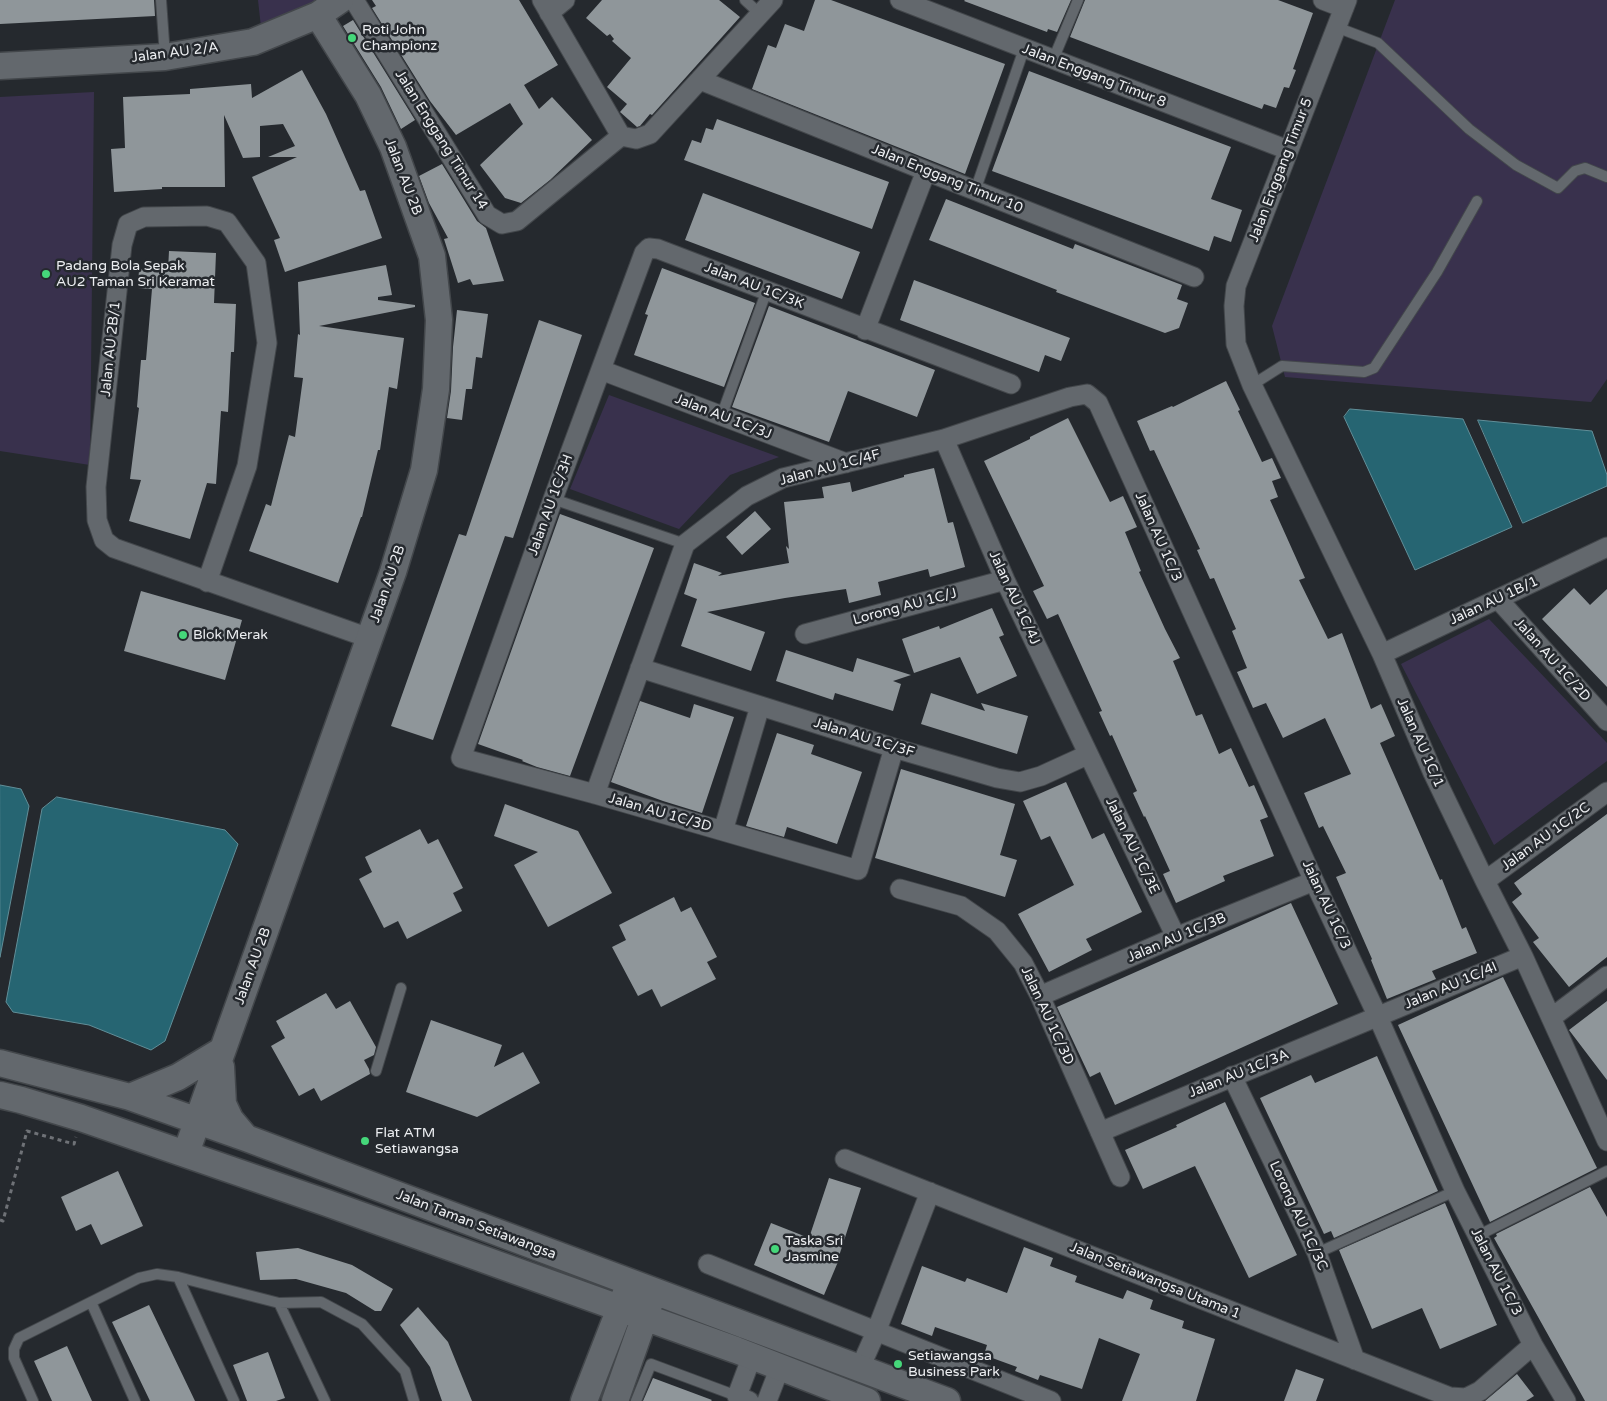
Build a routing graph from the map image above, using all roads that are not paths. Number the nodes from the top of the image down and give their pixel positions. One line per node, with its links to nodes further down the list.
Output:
1 (161, 0): 16 (lane)
2 (340, 0): 12 (main road, Jalan AU 2/A)
3 (354, 0): 20 (street, Jalan Enggang Timur 14)
4 (565, 0): 11 (street)
5 (745, 0): 13 (lane)
6 (773, 0): 13 (street)
7 (900, 0): 15 (street, Jalan Enggang Timur 8)
8 (1078, 0): 17 (lane)
9 (1322, 0): 10 (street)
10 (1346, 4): 14 (street, Jalan Enggang Timur 5)
11 (545, 7): 20 (street)
12 (318, 14): 16 (main road, Jalan AU 2/A); 45 (main road, Jalan AU 2B)
13 (760, 14): 19 (street)
14 (1336, 27): 21 (street, Jalan Enggang Timur 5); 23 (lane)
15 (1024, 49): 17 (street, Jalan Enggang Timur 8); 24 (lane)
16 (165, 57): 18 (main road, Jalan AU 2/A)
17 (1053, 60): 21 (street, Jalan Enggang Timur 8)
18 (0, 66)
19 (700, 80): 20 (street); 22 (street, Jalan Enggang Timur 10)
20 (621, 136)
21 (1288, 150): 30 (street, Jalan Enggang Timur 5)
22 (926, 172): 24 (street, Jalan Enggang Timur 10); 29 (street)
23 (1607, 177)
24 (975, 191): 27 (street, Jalan Enggang Timur 10)
25 (1477, 201): 33 (lane)
26 (644, 253): 28 (street, Jalan AU 1C/3K); 31 (street, Jalan AU 1C/3H)
27 (1194, 277)
28 (768, 290): 29 (street, Jalan AU 1C/3K); 35 (lane)
29 (865, 330): 32 (street, Jalan AU 1C/3K)
30 (1236, 344): 33 (street, Jalan AU 1C/1)
31 (601, 370): 35 (street, Jalan AU 1C/3J); 38 (street, Jalan AU 1C/3H)
32 (1011, 384)
33 (1252, 384): 46 (street, Jalan AU 1C/1)
34 (1098, 404): 36 (street, Jalan AU 1C/4F); 56 (street, Jalan AU 1C/3)
35 (721, 416): 37 (street, Jalan AU 1C/3J)
36 (944, 439): 37 (street, Jalan AU 1C/4F); 41 (street, Jalan AU 1C/4J)
37 (846, 463): 39 (street, Jalan AU 1C/4F)
38 (553, 499): 39 (lane); 52 (street, Jalan AU 1C/3H)
39 (685, 544): 47 (street)
40 (1607, 547): 43 (street, Jalan AU 1B/1)
41 (1005, 580): 44 (street, Lorong AU 1C/J); 51 (street, Jalan AU 1C/4J)
42 (208, 582): 42 (street, Jalan AU 2B/1); 45 (street, Jalan AU 2B/1)
43 (1498, 599): 46 (street, Jalan AU 1B/1); 49 (street, Jalan AU 1C/2D)
44 (805, 634)
45 (369, 638): 66 (main road, Jalan AU 2B)
46 (1382, 654): 57 (street, Jalan AU 1C/1)
47 (640, 668): 48 (street, Jalan AU 1C/3F); 54 (street)
48 (760, 706): 50 (street, Jalan AU 1C/3F); 55 (street)
49 (1607, 720)
50 (894, 748): 51 (street, Jalan AU 1C/3F); 55 (street, Jalan AU 1C/3D)
51 (1087, 755): 59 (street, Jalan AU 1C/3E)
52 (461, 758): 54 (street, Jalan AU 1C/3D)
53 (1607, 792): 57 (street, Jalan AU 1C/2C)
54 (595, 794): 55 (street, Jalan AU 1C/3D)
55 (723, 831)
56 (1314, 881): 59 (street, Jalan AU 1C/3B); 64 (street, Jalan AU 1C/3)
57 (1485, 881): 60 (street, Jalan AU 1C/1)
58 (900, 889): 63 (street, Jalan AU 1C/3D)
59 (1176, 938): 63 (street, Jalan AU 1C/3B)
60 (1523, 956): 64 (street, Jalan AU 1C/4I); 65 (street, Jalan AU 1C/1)
61 (1607, 976): 65 (street)
62 (401, 988): 68 (lane)
63 (1040, 996): 73 (street, Jalan AU 1C/3D)
64 (1378, 1017): 69 (street, Jalan AU 1C/3A); 80 (street, Jalan AU 1C/3)
65 (1551, 1018): 75 (street, Jalan AU 1C/1)
66 (221, 1052): 71 (main road); 72 (main road, Jalan AU 2B); 74 (main road)
67 (0, 1063): 71 (main road, Jalan Taman Setiawangsa)
68 (376, 1071)
69 (1232, 1076): 73 (street, Jalan AU 1C/3A); 83 (street, Lorong AU 1C/3C)
70 (0, 1095): 76 (main road, Jalan Taman Setiawangsa)
71 (130, 1097): 72 (main road, Jalan Taman Setiawangsa)
72 (197, 1120): 74 (main road, Jalan Taman Setiawangsa); 76 (main road, Jalan AU 2B)
73 (1100, 1132): 79 (street, Jalan AU 1C/3D)
74 (246, 1138): 86 (main road, Jalan Taman Setiawangsa)
75 (1607, 1142)
76 (186, 1153): 90 (main road, Jalan Taman Setiawangsa)
77 (845, 1159): 81 (street, Jalan Setiawangsa Utama 1)
78 (1607, 1171): 82 (lane)
79 (1120, 1177)
80 (1455, 1191): 82 (street, Jalan AU 1C/3); 83 (lane)
81 (930, 1192): 92 (street); 95 (street, Jalan Setiawangsa Utama 1)
82 (1477, 1236): 93 (street, Jalan AU 1C/3)
83 (1318, 1253): 95 (street, Lorong AU 1C/3C)
84 (708, 1264): 92 (street)
85 (178, 1276): 88 (lane); 89 (lane); 101 (lane)
86 (629, 1283): 87 (main road, Jalan Taman Setiawangsa); 90 (main road)
87 (654, 1292): 91 (main road); 97 (main road, Jalan Taman Setiawangsa)
88 (91, 1302): 99 (lane); 100 (lane)
89 (279, 1303): 102 (lane); 103 (lane)
90 (619, 1308): 91 (main road, Jalan Taman Setiawangsa); 104 (main road)
91 (645, 1318): 94 (main road, Jalan Taman Setiawangsa); 105 (main road)
92 (876, 1332): 97 (street); 110 (street)
93 (1533, 1345): 95 (street, Jalan Setiawangsa Utama 1); 111 (street, Jalan AU 1C/3)
94 (752, 1356): 96 (main road, Jalan Taman Setiawangsa); 98 (street)
95 (1356, 1360)
96 (780, 1367): 107 (street); 108 (main road, Jalan Taman Setiawangsa)
97 (860, 1368): 109 (main road, Jalan Taman Setiawangsa)
98 (744, 1399): 106 (lane)
99 (33, 1401)
100 (135, 1401)
101 (234, 1401)
102 (325, 1401)
103 (414, 1401)
104 (584, 1401)
105 (615, 1401)
106 (636, 1401)
107 (767, 1401)
108 (867, 1401)
109 (946, 1401)
110 (1051, 1401)
111 (1566, 1401)

